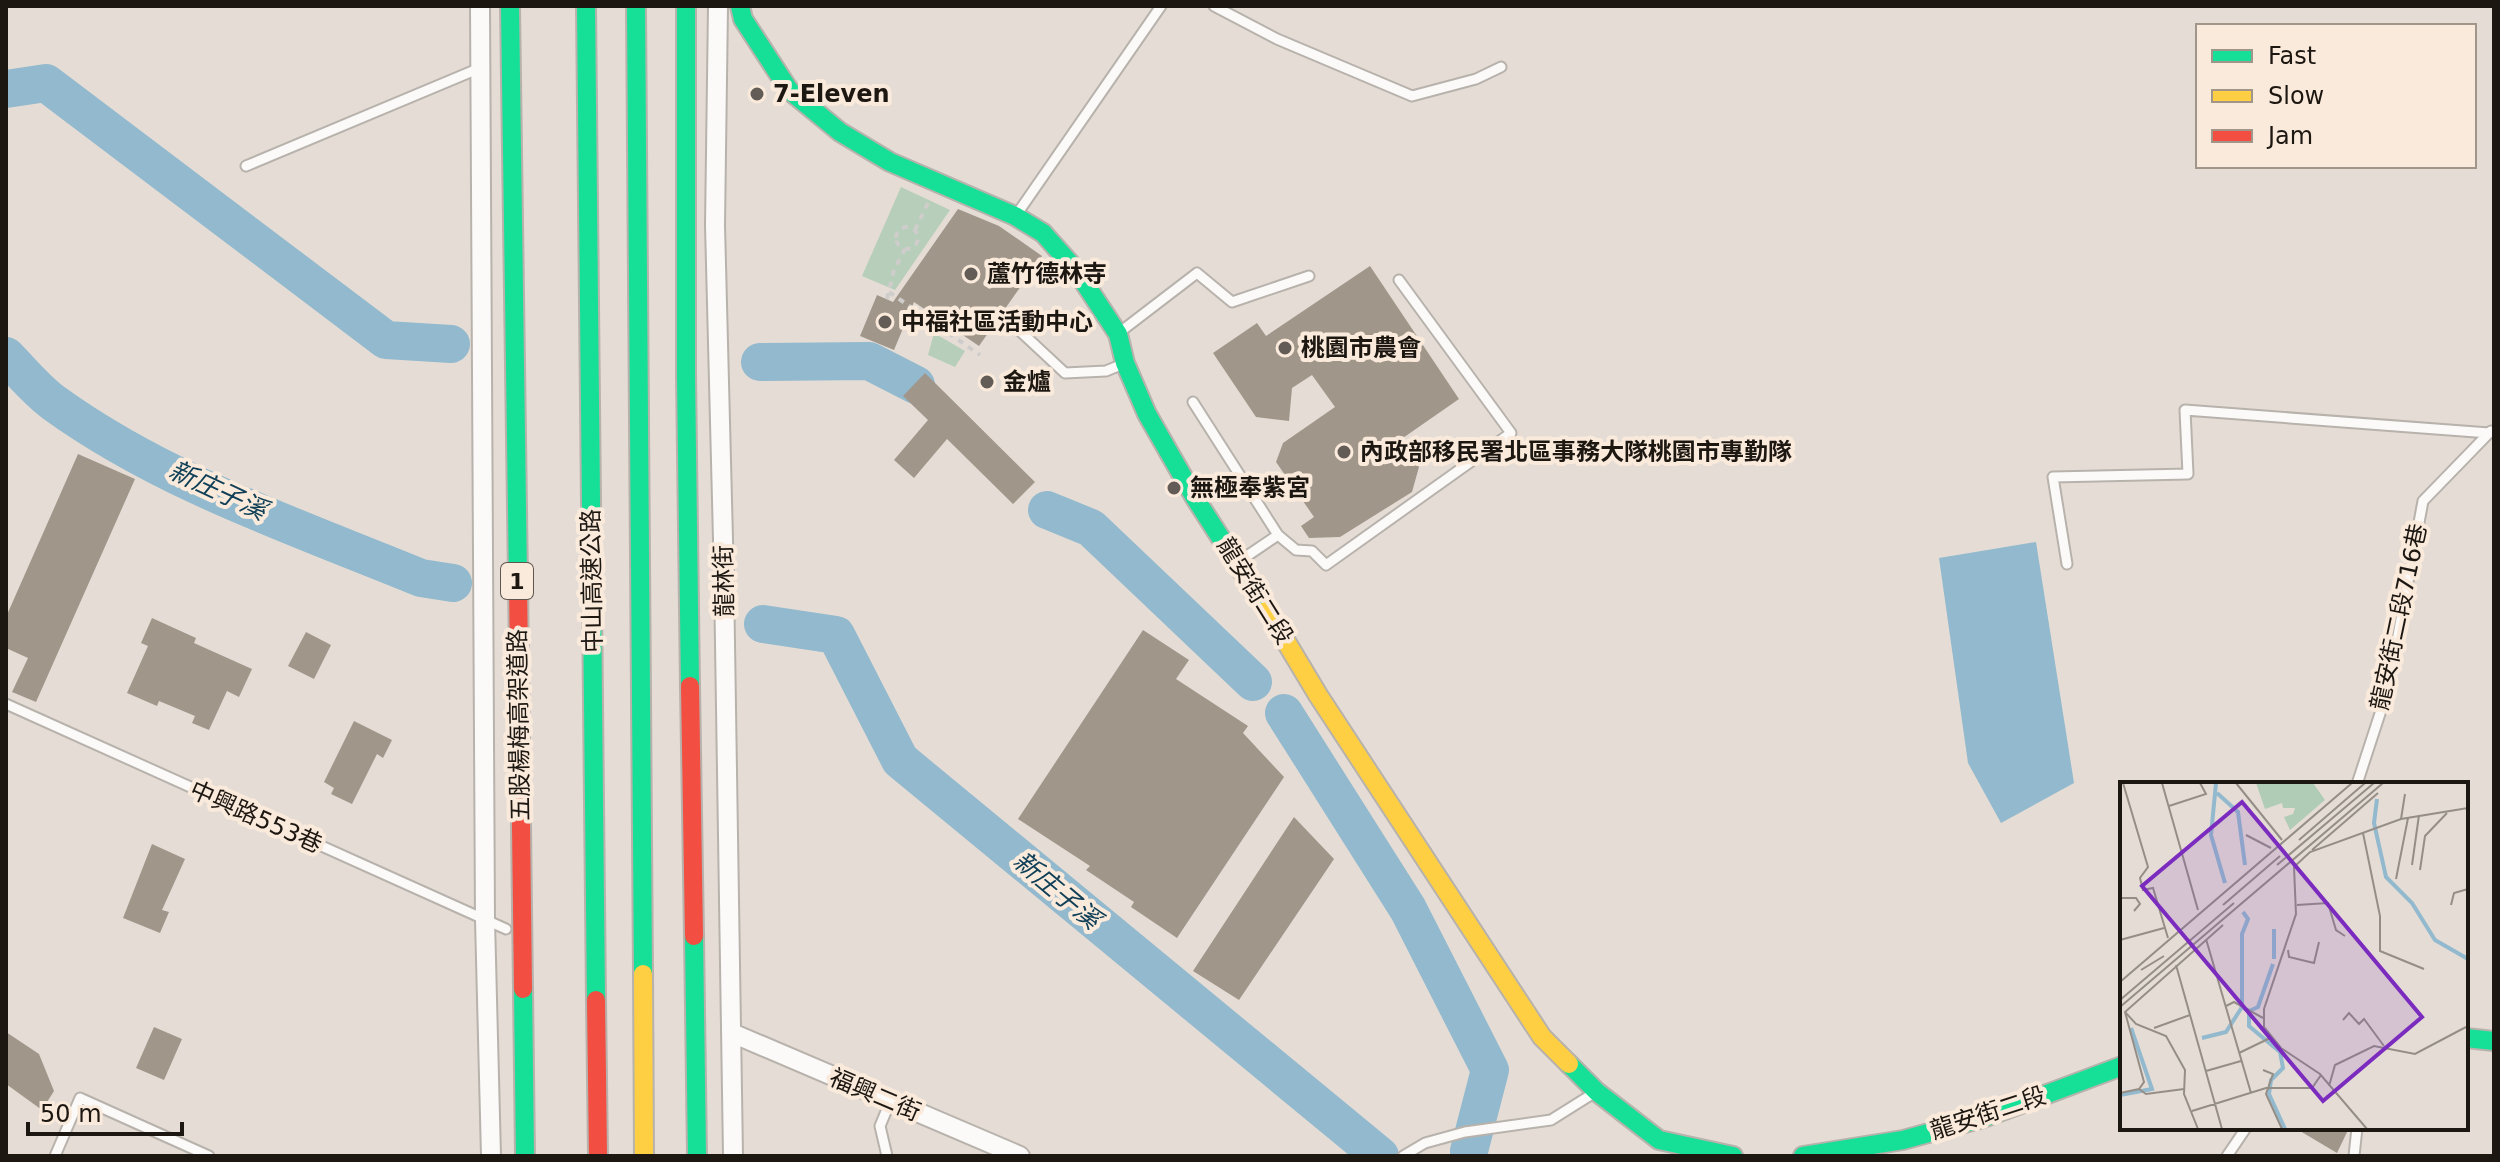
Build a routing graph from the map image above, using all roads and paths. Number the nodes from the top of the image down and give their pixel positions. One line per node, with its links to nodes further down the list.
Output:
1 (480, 6): 11 (street)
2 (510, 6): 45 (main road, 五股楊梅高架道路 / 1)
3 (586, 6): 46 (main road, 中山高速公路)
4 (636, 6): 47 (main road, 中山高速公路)
5 (686, 6): 48 (main road)
6 (718, 6): 34 (street, 龍林街)
7 (740, 6): 13 (main road, 龍安街二段)
8 (1161, 6): 14 (lane)
9 (1214, 6): 10 (lane)
10 (1501, 67)
11 (480, 68): 12 (lane); 32 (street)
12 (246, 166)
13 (937, 182): 14 (main road, 龍安街二段); 15 (path)
14 (1015, 216): 22 (main road, 龍安街二段)
15 (915, 230): 16 (path); 16 (path)
16 (905, 249): 19 (path)
17 (1309, 276): 22 (lane)
18 (1399, 280): 27 (lane)
19 (889, 292): 20 (path); 23 (path)
20 (887, 299)
21 (1021, 332): 24 (lane)
22 (1118, 334): 24 (main road, 龍安街二段)
23 (980, 355)
24 (1125, 363): 28 (main road, 龍安街二段)
25 (1193, 402): 27 (lane)
26 (2492, 431): 29 (lane); 31 (lane, 龍安街二段716巷)
27 (1278, 535): 28 (lane)
28 (1238, 562): 38 (main road, 龍安街二段)
29 (2067, 564)
30 (6, 704): 32 (lane, 中興路553巷)
31 (2358, 782)
32 (485, 920): 33 (lane, 中興路553巷); 44 (street)
33 (506, 929)
34 (732, 1033): 39 (street, 福興二街); 49 (street, 龍林街)
35 (2468, 1038): 36 (main road)
36 (2494, 1041)
37 (2120, 1067): 54 (main road, 龍安街二段)
38 (1597, 1092): 52 (lane); 53 (main road, 龍安街二段)
39 (890, 1102): 50 (lane); 51 (street, 福興二街)
40 (2245, 1130): 55 (lane)
41 (2357, 1130): 56 (lane)
42 (55, 1156): 43 (lane)
43 (209, 1156)
44 (491, 1156)
45 (525, 1156)
46 (598, 1156)
47 (644, 1156)
48 (697, 1156)
49 (733, 1156)
50 (887, 1156)
51 (1020, 1156)
52 (1404, 1156)
53 (1733, 1156)
54 (1803, 1156)
55 (2227, 1156)
56 (2354, 1156)

